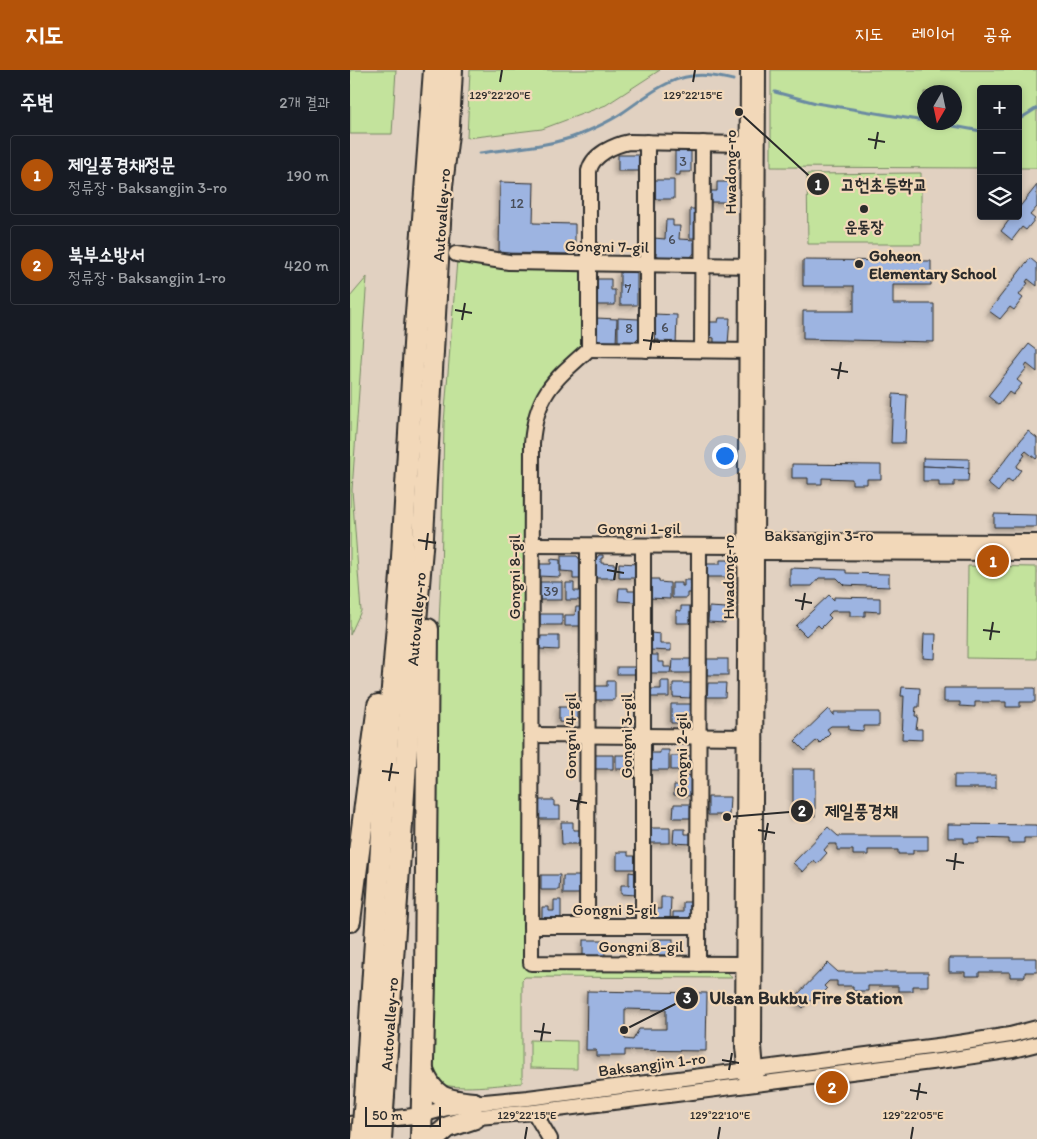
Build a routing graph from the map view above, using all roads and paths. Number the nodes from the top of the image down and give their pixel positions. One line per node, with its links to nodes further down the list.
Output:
1 (434, 70): 5 (highway, Autovalley-ro)
2 (452, 70): 5 (highway, Autovalley-ro)
3 (748, 70): 8 (street, Hwadong-ro)
4 (758, 70): 14 (street, Hwadong-ro)
5 (440, 125): 9 (highway, Autovalley-ro)
6 (647, 142): 7 (street); 11 (street); 12 (street)
7 (703, 143): 8 (street); 13 (street)
8 (747, 144): 14 (street, Hwadong-ro)
9 (434, 184): 19 (highway, Autovalley-ro); 27 (highway, Autovalley-ro)
10 (456, 254): 11 (street, Gongni 7-gil)
11 (590, 264): 12 (street, Gongni 7-gil); 15 (street)
12 (647, 264): 13 (street, Gongni 7-gil); 16 (street)
13 (702, 265): 14 (street, Gongni 7-gil); 17 (street)
14 (752, 266): 18 (street, Hwadong-ro)
15 (590, 349): 16 (street); 21 (street, Gongni 8-gil)
16 (647, 350): 17 (street)
17 (702, 350): 18 (street)
18 (752, 351): 25 (street, Hwadong-ro)
19 (425, 510): 43 (highway); 45 (highway, Autovalley-ro)
20 (1037, 542): 25 (street, Baksangjin 3-ro)
21 (532, 546): 22 (street, Gongni 1-gil); 28 (street, Gongni 8-gil)
22 (588, 546): 23 (street, Gongni 1-gil); 29 (street, Gongni 4-gil)
23 (643, 546): 24 (street, Gongni 1-gil); 30 (street, Gongni 3-gil)
24 (699, 546): 25 (street, Gongni 1-gil); 31 (street, Gongni 2-gil)
25 (753, 546): 26 (street, Baksangjin 3-ro); 32 (street, Hwadong-ro)
26 (1037, 553)
27 (402, 576): 33 (highway); 45 (highway, Autovalley-ro)
28 (531, 735): 29 (street); 34 (street, Gongni 8-gil)
29 (587, 736): 30 (street); 35 (street, Gongni 4-gil)
30 (643, 736): 31 (street); 36 (street, Gongni 3-gil)
31 (698, 736): 32 (street); 37 (street, Gongni 2-gil)
32 (750, 737): 39 (street, Hwadong-ro); 42 (street, Hwadong-ro)
33 (350, 921)
34 (531, 926): 35 (street, Gongni 5-gil); 38 (street, Gongni 8-gil)
35 (587, 926): 36 (street, Gongni 5-gil)
36 (643, 926): 37 (street, Gongni 5-gil)
37 (698, 926): 38 (street, Gongni 2-gil)
38 (698, 964): 39 (street, Gongni 8-gil)
39 (744, 964): 42 (street, Hwadong-ro)
40 (1037, 1028): 42 (street, Baksangjin 1-ro)
41 (1037, 1044): 44 (street, Baksangjin 1-ro)
42 (750, 1069): 44 (street, Hwadong-ro); 46 (street, Baksangjin 1-ro)
43 (423, 1071): 46 (highway); 48 (highway)
44 (752, 1084): 47 (street, Baksangjin 1-ro)
45 (374, 1096): 50 (highway, Autovalley-ro, bridge); 51 (highway, Autovalley-ro, bridge)
46 (475, 1110): 47 (street, Baksangjin 1-ro); 48 (street, Baksangjin 1-ro); 53 (highway)
47 (534, 1112): 54 (street)
48 (421, 1116): 49 (street, Baksangjin 1-ro); 52 (highway)
49 (350, 1124)
50 (362, 1139)
51 (381, 1139)
52 (421, 1139)
53 (434, 1139)
54 (550, 1139)

